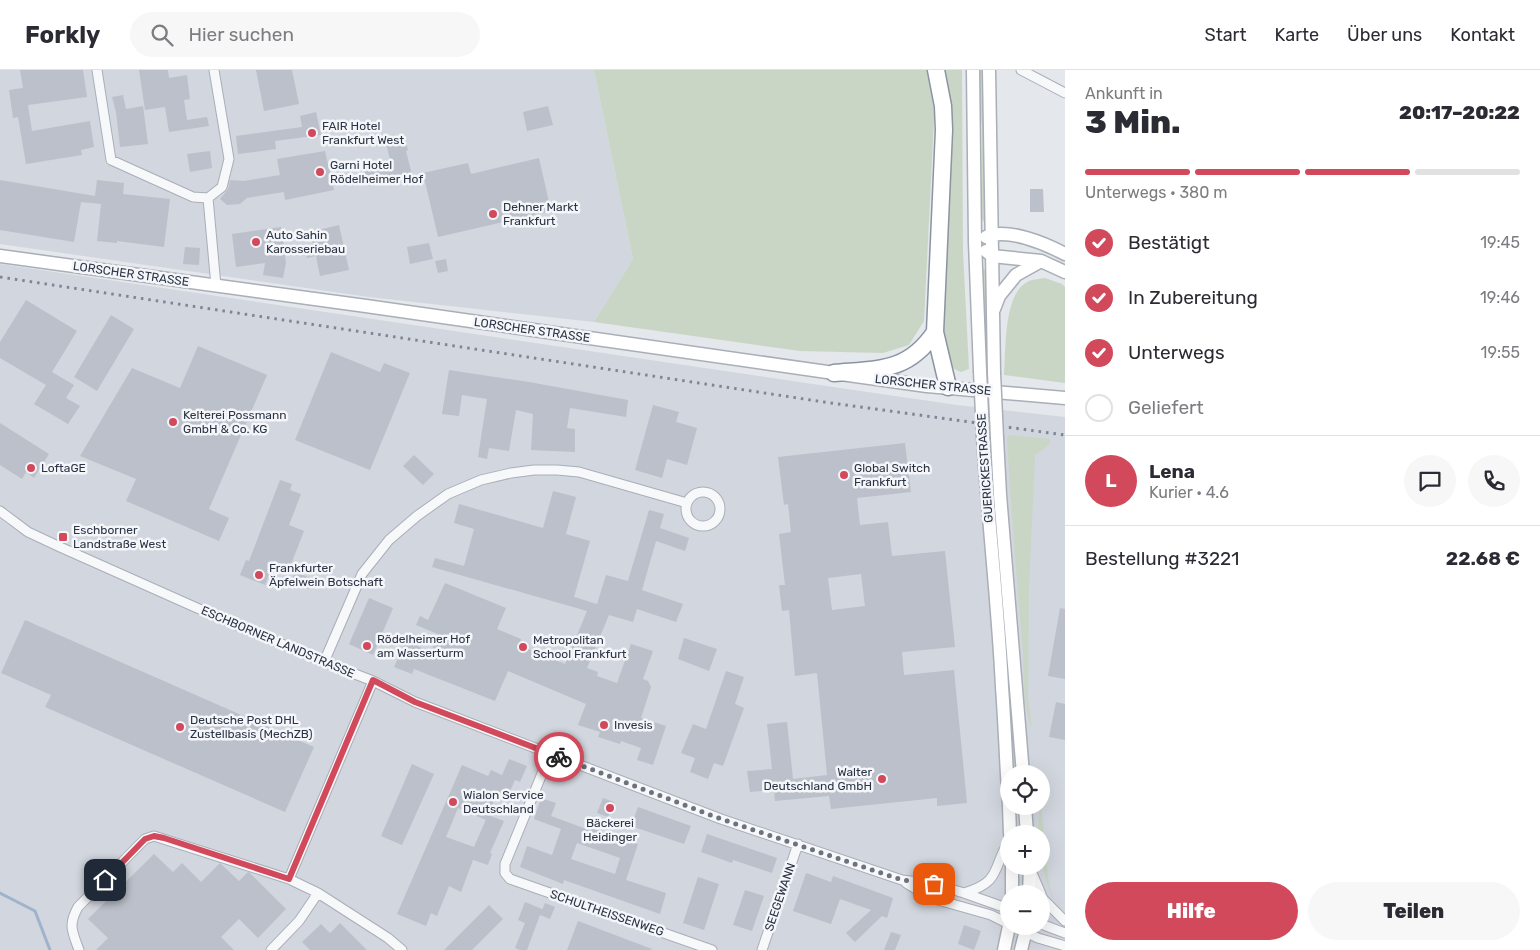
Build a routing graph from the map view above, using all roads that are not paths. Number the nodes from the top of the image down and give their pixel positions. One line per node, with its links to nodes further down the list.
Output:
1 (97, 70): 8 (street)
2 (214, 70): 8 (street)
3 (936, 70): 18 (highway)
4 (973, 70): 10 (main road, GUERICKESTRASSE)
5 (989, 70): 9 (main road, GUERICKESTRASSE)
6 (1021, 70): 7 (street)
7 (1065, 93)
8 (208, 198): 16 (street)
9 (992, 234): 10 (main road); 11 (main road); 13 (main road, GUERICKESTRASSE)
10 (975, 242): 13 (main road); 27 (main road, GUERICKESTRASSE, bridge)
11 (1065, 254)
12 (0, 256): 16 (main road, LORSCHER STRASSE)
13 (992, 256): 14 (main road); 17 (main road, GUERICKESTRASSE)
14 (1041, 261): 15 (main road); 17 (main road)
15 (1065, 272)
16 (216, 286): 19 (main road, LORSCHER STRASSE)
17 (993, 313): 28 (main road, GUERICKESTRASSE, bridge)
18 (935, 332): 19 (highway); 20 (highway)
19 (834, 373): 20 (main road, LORSCHER STRASSE)
20 (948, 388): 21 (main road, LORSCHER STRASSE)
21 (1065, 398)
22 (687, 503): 22 (street); 24 (street)
23 (0, 511): 24 (street, ESCHBORNER LANDSTRASSE)
24 (324, 662): 25 (street, ESCHBORNER LANDSTRASSE)
25 (373, 680): 26 (street, ESCHBORNER LANDSTRASSE); 31 (street)
26 (550, 754): 29 (street, ESCHBORNER LANDSTRASSE); 48 (street, SCHULTHEISSENWEG)
27 (1006, 765)
28 (1022, 765)
29 (798, 844): 32 (street, ESCHBORNER LANDSTRASSE); 49 (street, SEEGEWANN)
30 (1000, 859): 34 (street)
31 (289, 879): 33 (street); 45 (street)
32 (902, 880): 34 (street, ESCHBORNER LANDSTRASSE); 37 (street, ESCHBORNER LANDSTRASSE)
33 (318, 893): 46 (street); 47 (street)
34 (964, 893): 35 (street, ESCHBORNER LANDSTRASSE)
35 (1000, 906)
36 (1050, 906): 38 (street)
37 (1000, 920)
38 (1065, 921)
39 (1050, 927): 40 (street)
40 (1065, 932)
41 (1007, 935): 50 (main road)
42 (1025, 935): 51 (main road)
43 (1038, 935): 44 (street)
44 (1065, 946)
45 (79, 950)
46 (271, 950)
47 (402, 950)
48 (712, 950)
49 (762, 950)
50 (1004, 950)
51 (1022, 950)

